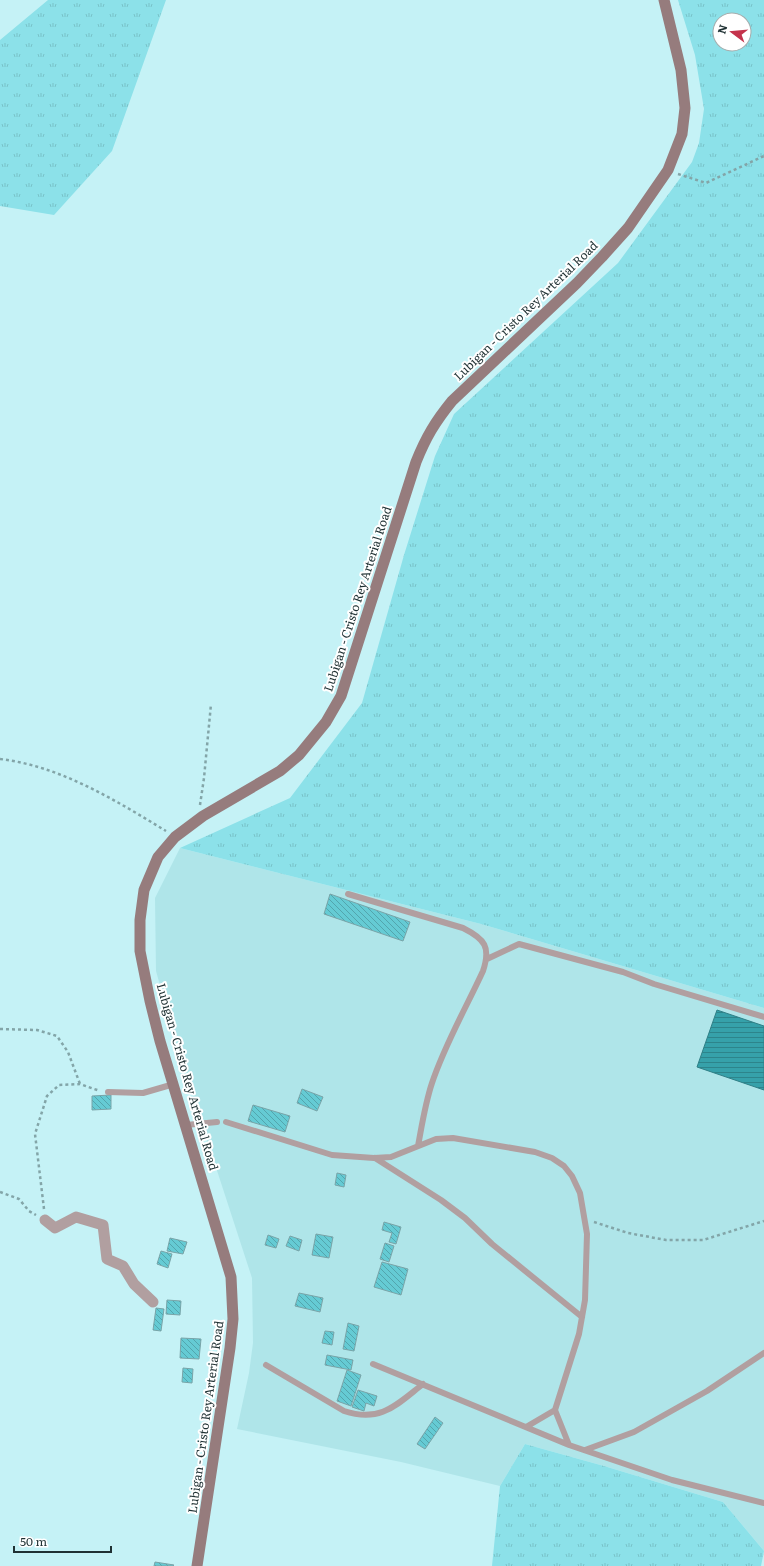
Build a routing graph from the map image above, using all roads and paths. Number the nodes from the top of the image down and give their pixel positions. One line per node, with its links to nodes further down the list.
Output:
1 (664, 0): 3 (main road, Lubigan - Cristo Rey Arterial Road)
2 (764, 156): 3 (path)
3 (668, 170): 6 (main road, Lubigan - Cristo Rey Arterial Road)
4 (211, 704): 6 (path)
5 (0, 759): 7 (path)
6 (197, 820): 7 (main road, Lubigan - Cristo Rey Arterial Road)
7 (175, 837): 13 (main road, Lubigan - Cristo Rey Arterial Road)
8 (348, 894): 9 (lane)
9 (488, 958): 10 (lane); 18 (lane)
10 (764, 1017)
11 (0, 1029): 12 (path)
12 (80, 1084): 14 (path); 21 (path)
13 (174, 1084): 14 (lane); 17 (main road, Lubigan - Cristo Rey Arterial Road)
14 (108, 1092)
15 (217, 1122): 17 (lane)
16 (226, 1122): 19 (lane)
17 (186, 1125): 35 (main road, Lubigan - Cristo Rey Arterial Road)
18 (418, 1146): 19 (lane); 22 (lane)
19 (374, 1158): 25 (lane)
20 (0, 1192): 21 (path)
21 (45, 1220): 24 (street)
22 (586, 1220): 23 (path); 25 (lane)
23 (764, 1221)
24 (153, 1302)
25 (582, 1317): 30 (lane)
26 (764, 1353): 33 (lane)
27 (373, 1364): 29 (lane)
28 (266, 1365): 29 (lane)
29 (423, 1384): 31 (lane)
30 (555, 1410): 31 (lane); 32 (lane)
31 (526, 1427): 32 (lane)
32 (569, 1445): 33 (lane)
33 (585, 1450): 34 (lane)
34 (764, 1503)
35 (198, 1566)

